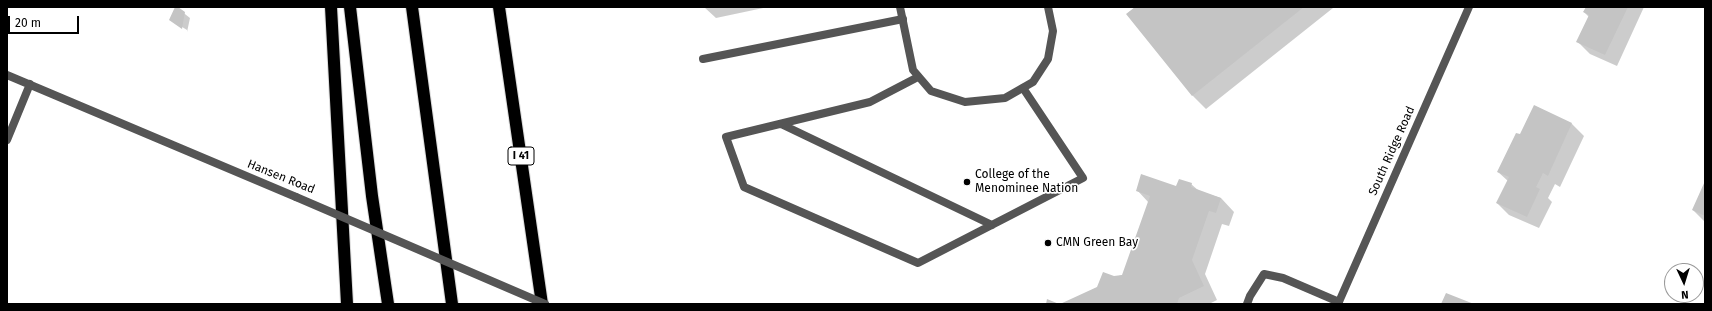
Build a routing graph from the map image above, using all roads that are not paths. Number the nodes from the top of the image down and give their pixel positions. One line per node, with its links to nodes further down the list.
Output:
1 (330, 7): 18 (highway)
2 (350, 7): 19 (highway)
3 (412, 7): 20 (highway)
4 (499, 7): 21 (highway, I 41)
5 (900, 7): 8 (street)
6 (1048, 7): 13 (street)
7 (1469, 7): 17 (street, South Ridge Road)
8 (903, 19): 9 (street); 11 (street)
9 (703, 59)
10 (7, 75): 12 (street, Hansen Road)
11 (918, 77): 13 (street); 14 (street)
12 (30, 84): 15 (street); 21 (street, Hansen Road, bridge)
13 (1023, 88): 16 (street)
14 (781, 124): 16 (street); 16 (street)
15 (7, 140)
16 (992, 225)
17 (1338, 303): 22 (street)
18 (348, 304)
19 (388, 304)
20 (452, 304)
21 (543, 304)
22 (1247, 304)

